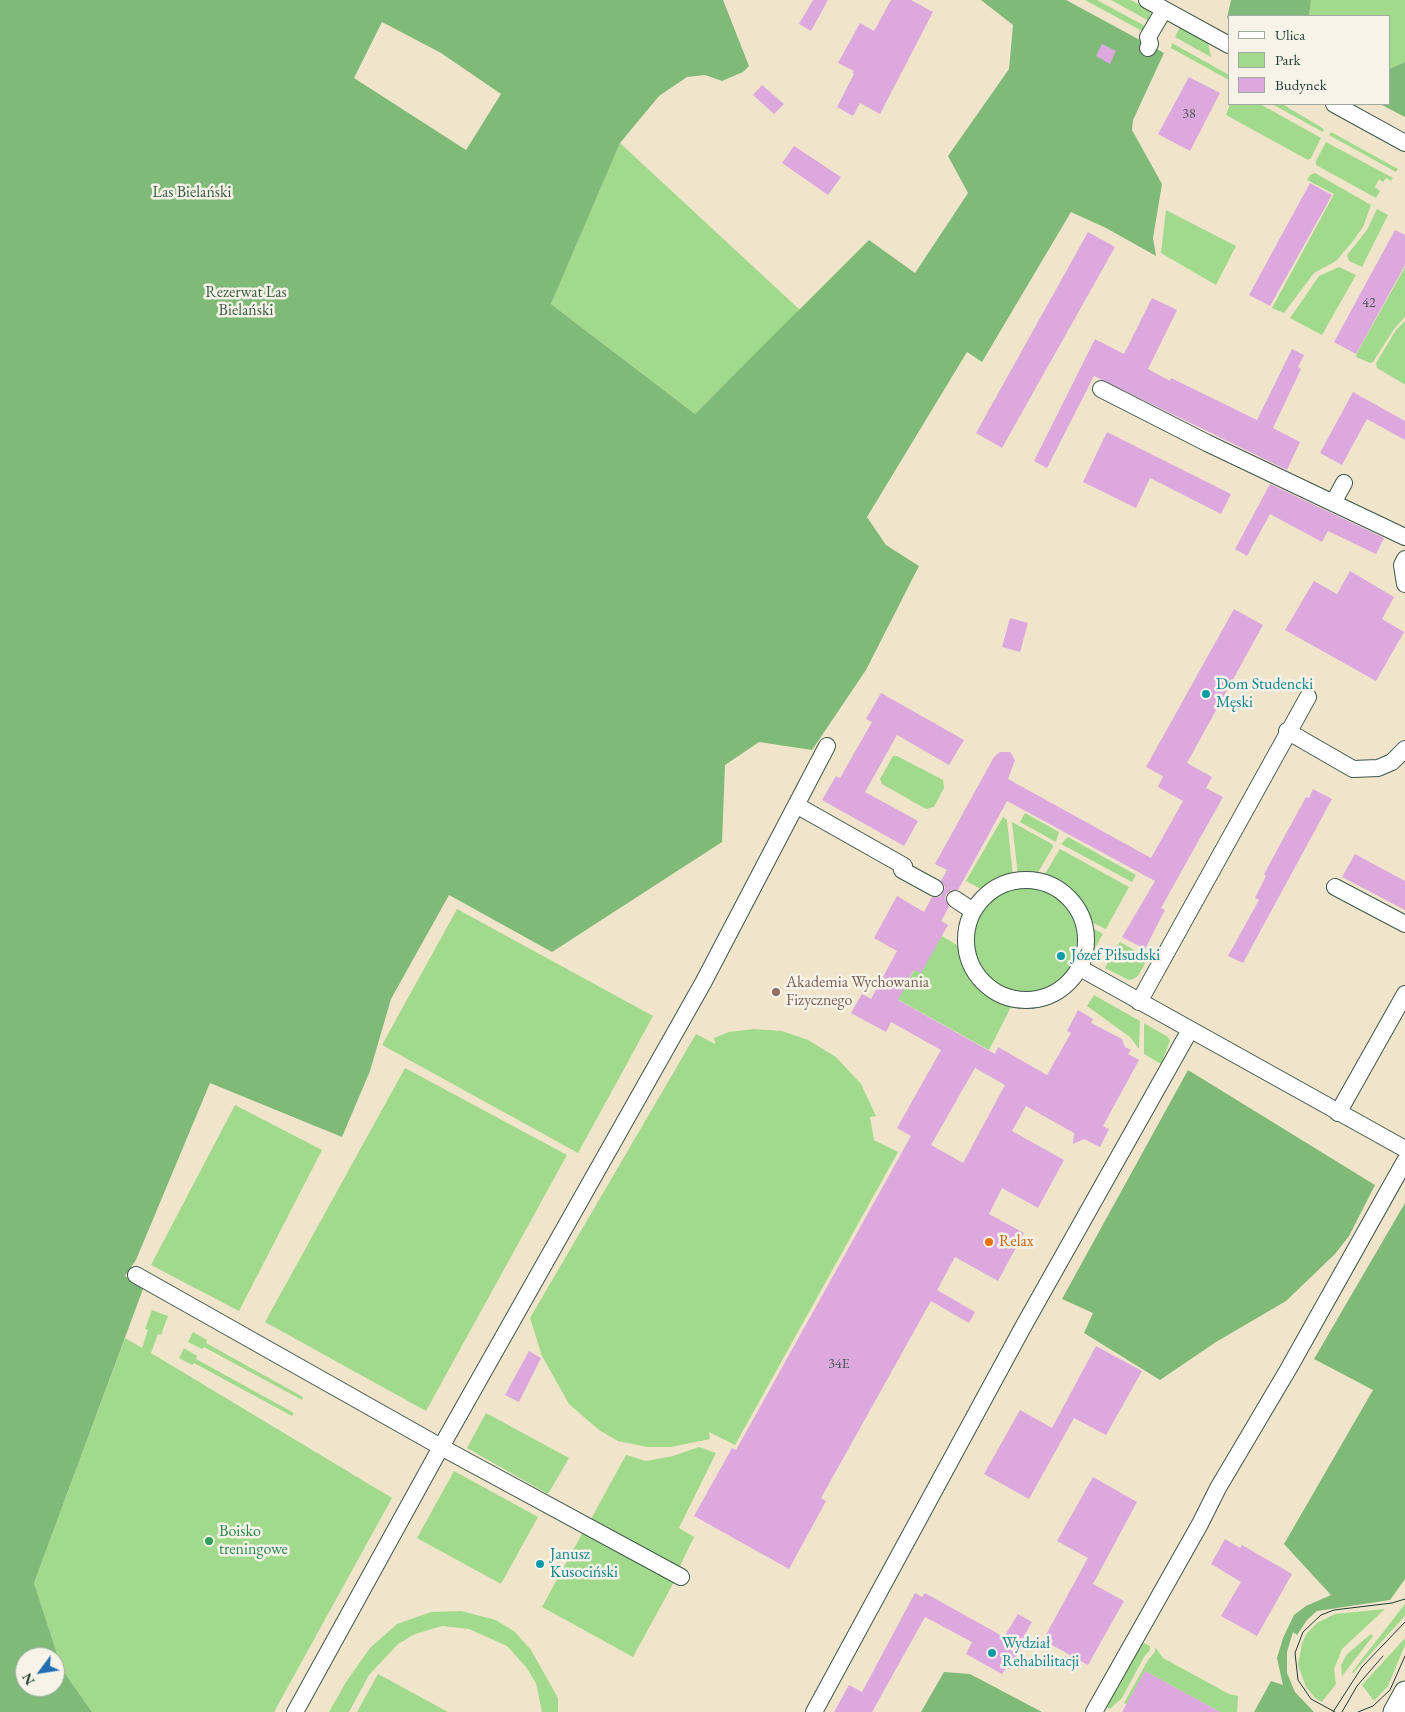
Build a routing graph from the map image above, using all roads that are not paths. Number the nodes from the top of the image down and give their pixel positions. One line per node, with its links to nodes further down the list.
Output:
1 (1147, 0): 2 (street)
2 (1164, 10): 3 (street); 4 (street)
3 (1228, 44)
4 (1148, 48)
5 (1336, 105): 6 (street)
6 (1405, 143)
7 (1101, 389): 9 (street)
8 (1344, 483): 9 (street)
9 (1333, 502): 10 (street)
10 (1405, 537)
11 (1405, 559): 12 (street)
12 (1405, 584)
13 (1308, 697): 14 (street)
14 (1287, 731): 17 (street); 26 (street)
15 (827, 746): 18 (street)
16 (1405, 749): 17 (street)
17 (1399, 765)
18 (796, 805): 20 (street); 32 (street)
19 (1334, 887): 23 (street)
20 (935, 888)
21 (955, 899): 22 (street)
22 (973, 911): 24 (street); 24 (street)
23 (1405, 924)
24 (1080, 968): 26 (street)
25 (1405, 994): 28 (street)
26 (1139, 1002): 27 (street)
27 (1190, 1030): 28 (street); 36 (street)
28 (1338, 1113): 29 (street)
29 (1405, 1149)
30 (1405, 1162): 37 (street)
31 (136, 1275): 32 (street)
32 (441, 1447): 33 (street); 35 (street)
33 (681, 1577)
34 (1405, 1692): 38 (main road)
35 (295, 1712)
36 (814, 1712)
37 (1094, 1712)
38 (1394, 1712)

